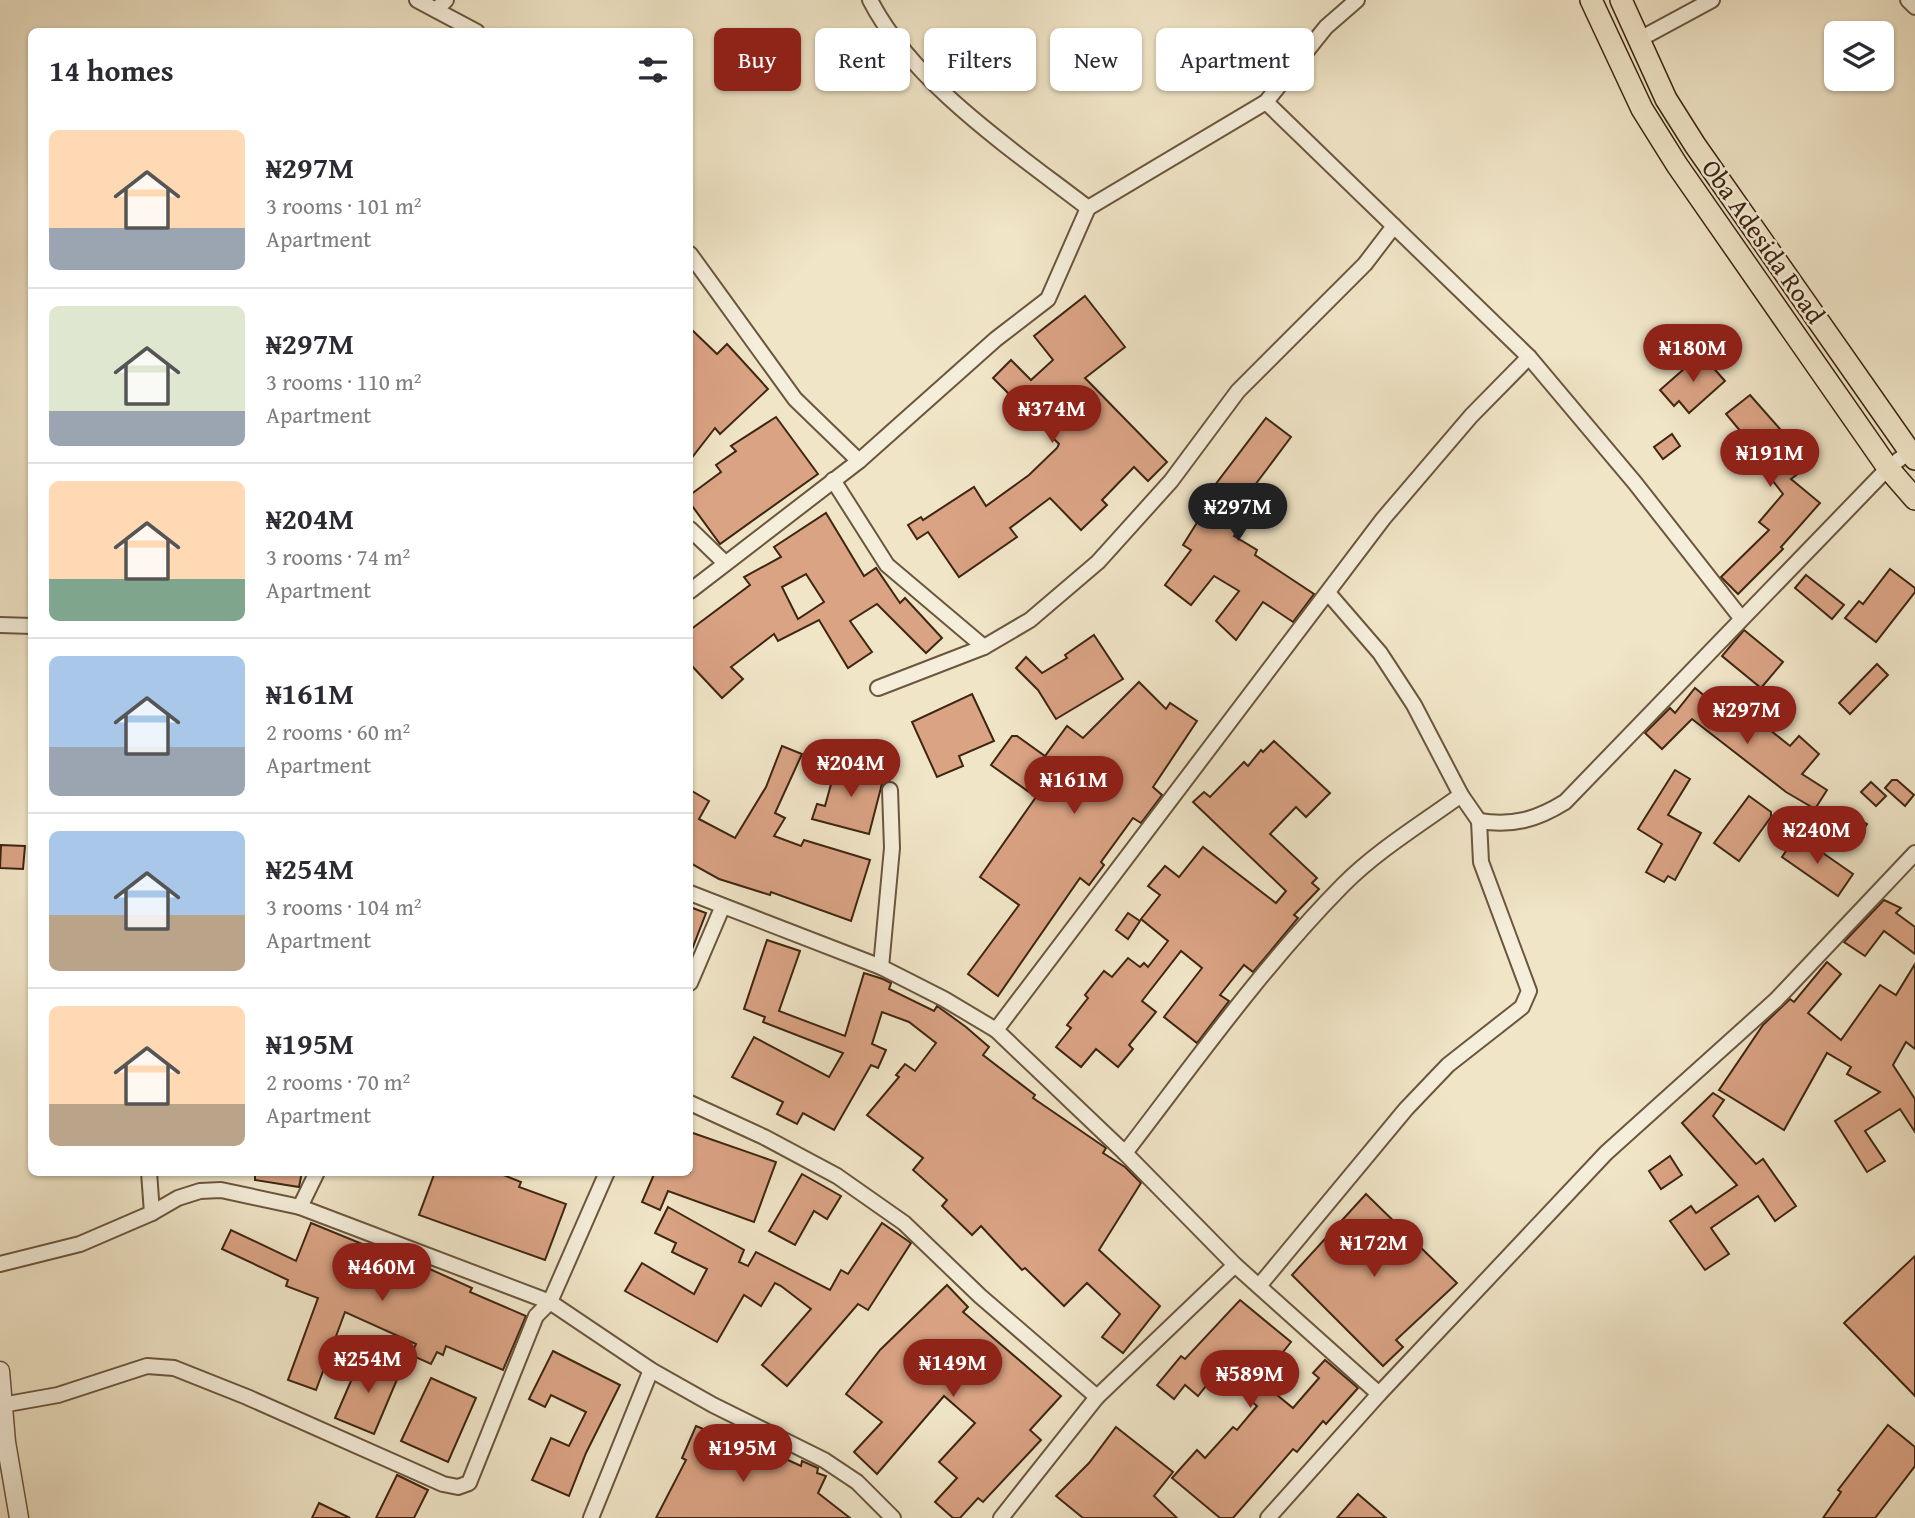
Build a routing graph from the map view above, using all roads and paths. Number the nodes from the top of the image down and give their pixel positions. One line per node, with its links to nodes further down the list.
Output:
1 (417, 0): 8 (street)
2 (870, 0): 13 (street)
3 (1357, 0): 12 (street)
4 (1591, 0): 19 (main road, Oba Adesida Road)
5 (1620, 0): 11 (main road)
6 (1712, 0): 11 (street)
7 (1909, 0): 9 (street)
8 (441, 5): 10 (street)
9 (1915, 7)
10 (472, 28)
11 (1638, 40): 17 (main road)
12 (1266, 102): 13 (street); 14 (street)
13 (1088, 208): 18 (street)
14 (1394, 226): 16 (street); 29 (street)
15 (693, 258): 18 (street)
16 (1529, 357): 25 (street); 26 (street)
17 (1912, 455): 19 (street)
18 (859, 461): 20 (street)
19 (1888, 468): 21 (main road, Oba Adesida Road); 26 (street)
20 (833, 480): 23 (street); 29 (street)
21 (1915, 499)
22 (693, 532): 23 (street)
23 (724, 562): 24 (street)
24 (693, 588)
25 (1329, 594): 32 (street); 39 (street)
26 (1741, 618): 33 (street)
27 (0, 625): 28 (street)
28 (28, 626)
29 (984, 647): 30 (street)
30 (878, 688)
31 (890, 790): 37 (street)
32 (1461, 795): 33 (street); 41 (street)
33 (1479, 821): 49 (street)
34 (1915, 853): 53 (street)
35 (693, 894): 36 (street)
36 (722, 908): 37 (street); 38 (street)
37 (881, 967): 39 (street)
38 (693, 976)
39 (996, 1030): 41 (street)
40 (693, 1104): 54 (street)
41 (1125, 1153): 48 (street)
42 (149, 1176): 46 (street)
43 (315, 1176): 45 (street)
44 (605, 1176): 50 (street)
45 (300, 1207): 46 (street); 50 (street)
46 (152, 1213): 47 (street)
47 (0, 1264)
48 (1235, 1265): 49 (street); 54 (street)
49 (1259, 1286): 53 (street)
50 (550, 1302): 51 (street); 55 (street)
51 (651, 1370): 58 (street); 59 (street)
52 (0, 1371): 55 (street)
53 (1379, 1394): 61 (street)
54 (1097, 1397): 60 (street)
55 (2, 1405): 56 (street)
56 (6, 1481): 57 (street)
57 (19, 1518)
58 (591, 1518)
59 (893, 1518)
60 (1001, 1518)
61 (1268, 1518)

